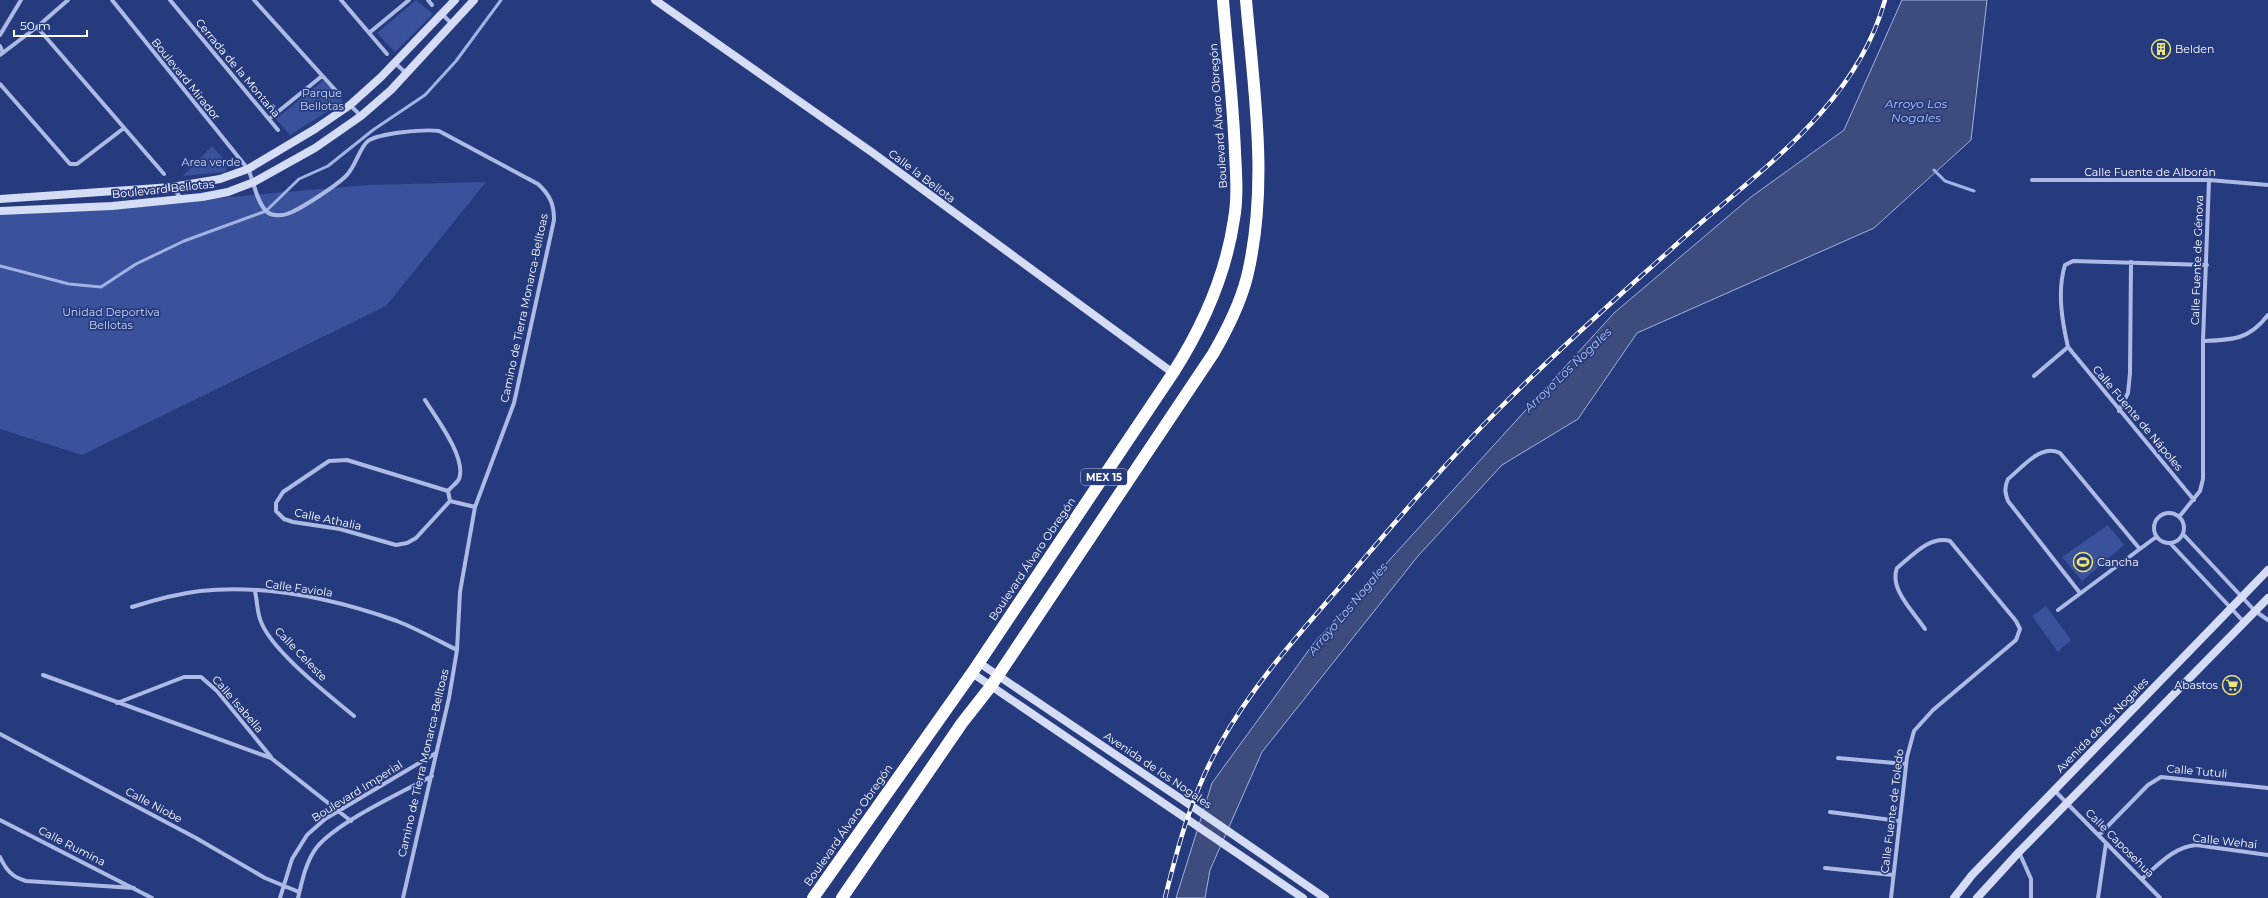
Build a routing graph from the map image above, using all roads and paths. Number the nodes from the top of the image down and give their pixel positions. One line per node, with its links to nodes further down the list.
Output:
1 (21, 0): 19 (street)
2 (68, 0): 17 (street)
3 (112, 0): 33 (street, Boulevard Mirador)
4 (170, 0): 30 (street, Cerrada de la Montaña)
5 (254, 0): 25 (street)
6 (341, 0): 18 (street)
7 (409, 0): 18 (street)
8 (428, 0): 14 (street)
9 (455, 0): 15 (street, Boulevard Bellotas)
10 (474, 0): 16 (street, Boulevard Bellotas)
11 (655, 0): 50 (street, Calle la Bellota)
12 (1223, 0): 50 (highway, Boulevard Álvaro Obregón / MEX 15)
13 (1246, 0): 78 (highway, MEX 15)
14 (432, 5)
15 (442, 14): 16 (street); 23 (street, Boulevard Bellotas)
16 (452, 24): 24 (street, Boulevard Bellotas)
17 (38, 27): 21 (street); 31 (street)
18 (369, 33): 22 (street)
19 (0, 35)
20 (0, 46): 21 (street)
21 (1, 54)
22 (387, 54)
23 (395, 63): 24 (street); 28 (street, Boulevard Bellotas)
24 (406, 73): 29 (street, Boulevard Bellotas)
25 (322, 76): 27 (street); 30 (street)
26 (0, 84): 31 (street)
27 (338, 93)
28 (350, 105): 29 (street); 33 (street, Boulevard Bellotas)
29 (361, 116): 37 (street, Boulevard Bellotas)
30 (269, 119): 32 (street, Cerrada de la Montaña)
31 (124, 128): 34 (street)
32 (278, 130)
33 (248, 169): 37 (street, Boulevard Mirador); 39 (street, Boulevard Bellotas)
34 (164, 174)
35 (2032, 180): 36 (street, Calle Fuente de Alborán)
36 (2209, 180): 38 (street, Calle Fuente de Alborán); 46 (street, Calle Fuente de Génova)
37 (254, 182): 42 (street, Boulevard Bellotas); 57 (street, Camino de Tierra Monarca-Belltoas)
38 (2268, 185)
39 (172, 187): 40 (street, Boulevard Bellotas); 42 (street)
40 (69, 195): 41 (street, Boulevard Bellotas); 43 (street)
41 (0, 199)
42 (181, 199): 43 (street, Boulevard Bellotas)
43 (70, 208): 44 (street, Boulevard Bellotas)
44 (0, 211)
45 (2132, 262): 46 (street, Calle Fuente de Nápoles); 49 (street, Calle Fuente de Nápoles); 53 (street)
46 (2207, 265): 48 (street, Calle Fuente de Génova)
47 (2268, 315): 48 (street, Calle Fuente de Génova)
48 (2203, 341): 55 (street, Calle Fuente de Génova)
49 (2068, 347): 51 (street); 53 (street, Calle Fuente de Nápoles)
50 (1174, 374): 76 (highway, Boulevard Álvaro Obregón / MEX 15)
51 (2034, 376)
52 (425, 400): 54 (street)
53 (2119, 411): 55 (street, Calle Fuente de Nápoles)
54 (448, 491): 56 (street); 56 (street, Calle Athalia)
55 (2194, 500): 58 (street, Calle Fuente de Génova)
56 (450, 501): 57 (street)
57 (475, 507): 75 (street, Camino de Tierra Monarca-Belltoas)
58 (2179, 517): 59 (street); 60 (street)
59 (2182, 534): 61 (street); 66 (street)
60 (2156, 537): 61 (street); 62 (street)
61 (2170, 543): 69 (street)
62 (2139, 548): 65 (street); 65 (street)
63 (2268, 570): 66 (street, Avenida de los Nogales)
64 (256, 591): 68 (street, Calle Faviola); 75 (street, Calle Faviola); 80 (street, Calle Celeste)
65 (2080, 593): 70 (street)
66 (2242, 596): 69 (street, Avenida de los Nogales); 71 (street)
67 (2268, 598): 71 (street)
68 (132, 607)
69 (2231, 607): 73 (street); 88 (street, Avenida de los Nogales)
70 (2058, 610)
71 (2255, 611): 72 (street); 73 (street)
72 (2268, 620)
73 (2244, 621): 89 (street)
74 (1925, 628): 85 (street, Calle Fuente de Toledo)
75 (457, 650): 82 (street, Camino de Tierra Monarca-Belltoas)
76 (975, 668): 78 (street, Avenida de los Nogales); 78 (street, Avenida de los Nogales); 110 (highway, Boulevard Álvaro Obregón / MEX 15)
77 (43, 675): 79 (street, Calle Isabella)
78 (994, 680): 111 (highway, MEX 15); 112 (street, Avenida de los Nogales); 113 (street, Avenida de los Nogales)
79 (117, 703): 83 (street, Calle Isabella); 83 (street, Calle Isabella)
80 (354, 716)
81 (0, 734): 103 (street, Calle Niobe)
82 (436, 753): 86 (street, Camino de Tierra Monarca-Belltoas); 90 (street, Boulevard Imperial)
83 (271, 758): 90 (street, Calle Isabella)
84 (1838, 758): 85 (street)
85 (1906, 764): 94 (street, Calle Fuente de Toledo)
86 (432, 776): 93 (street, Boulevard Imperial); 109 (street, Camino de Tierra Monarca-Belltoas)
87 (2268, 788): 95 (street, Calle Tutuli)
88 (2055, 791): 89 (street, Calle Caposehua); 115 (street, Avenida de los Nogales)
89 (2067, 802): 95 (street, Calle Caposehua); 97 (street)
90 (340, 810): 93 (street, Calle Isabella); 103 (street, Boulevard Imperial)
91 (1830, 812): 94 (street)
92 (0, 820): 104 (street, Calle Rumina)
93 (351, 821): 105 (street, Boulevard Imperial)
94 (1899, 821): 101 (street, Calle Fuente de Toledo)
95 (2099, 835): 96 (street, Calle Caposehua)
96 (2106, 843): 102 (street, Calle Caposehua); 118 (street)
97 (2018, 852): 116 (street); 117 (street)
98 (2268, 855): 102 (street, Calle Wehai)
99 (0, 857): 104 (street, Calle Rumina)
100 (1825, 868): 101 (street)
101 (1893, 875): 114 (street, Calle Fuente de Toledo)
102 (2143, 878): 119 (street, Calle Caposehua)
103 (283, 885): 105 (street, Calle Niobe); 107 (street, Boulevard Imperial)
104 (135, 888): 106 (street, Calle Rumina)
105 (299, 892): 108 (street, Boulevard Imperial)
106 (152, 898)
107 (280, 898)
108 (298, 898)
109 (403, 898)
110 (813, 898)
111 (842, 898)
112 (1303, 898)
113 (1325, 898)
114 (1891, 898)
115 (1954, 898)
116 (1976, 898)
117 (2031, 898)
118 (2098, 898)
119 (2160, 898)

